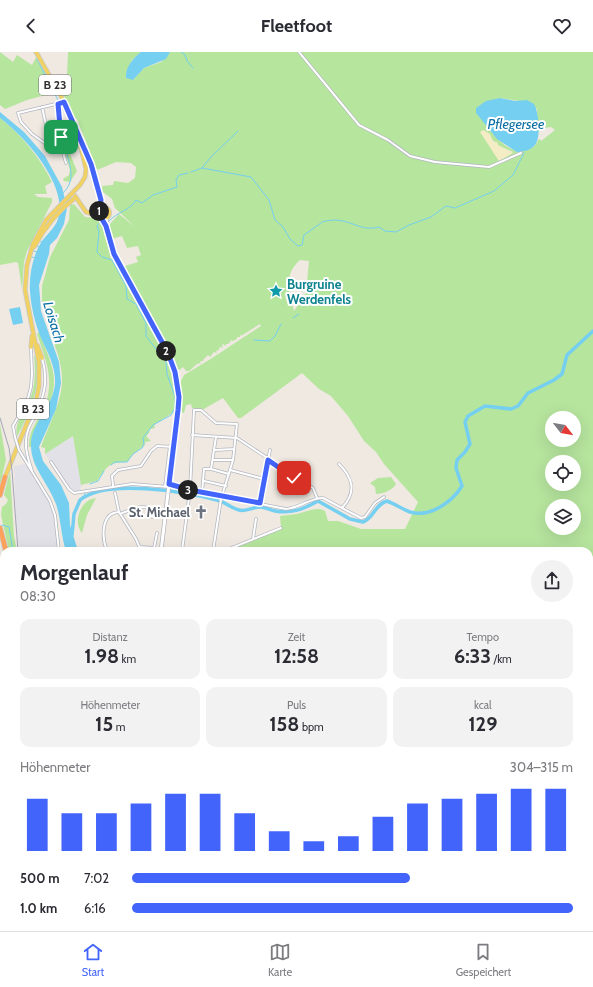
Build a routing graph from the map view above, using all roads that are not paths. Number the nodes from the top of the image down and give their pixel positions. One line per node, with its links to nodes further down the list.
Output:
1 (299, 52): 9 (street)
2 (38, 53): 3 (main road, B 23)
3 (64, 102): 4 (street); 6 (main road, B 23)
4 (58, 104): 5 (street); 8 (street)
5 (42, 107): 7 (street); 7 (street)
6 (77, 132): 12 (main road, B 23); 13 (main road, B 23)
7 (46, 144): 8 (street)
8 (62, 150): 10 (street)
9 (521, 153)
10 (66, 164)
11 (75, 195): 12 (main road, B 23); 14 (main road, B 23); 15 (main road)
12 (67, 198): 22 (main road, B 23)
13 (101, 200): 16 (main road, B 23); 17 (main road, B 23)
14 (68, 203): 15 (main road); 22 (main road, B 23)
15 (80, 204): 18 (main road)
16 (105, 208): 17 (main road); 20 (main road)
17 (100, 210): 18 (main road); 19 (main road)
18 (91, 214): 19 (main road)
19 (101, 217): 20 (main road); 21 (street)
20 (107, 217): 21 (street)
21 (106, 226): 29 (street)
22 (30, 255): 23 (main road, B 23)
23 (33, 335): 24 (main road); 25 (main road); 42 (main road, B 23)
24 (31, 347): 40 (street, bridge)
25 (42, 358): 40 (street)
26 (192, 435): 27 (street); 28 (street); 52 (street)
27 (216, 437): 28 (street); 31 (street)
28 (237, 438): 30 (street); 35 (street)
29 (172, 447): 45 (street); 46 (street); 48 (street)
30 (234, 449): 31 (street); 34 (street)
31 (215, 450): 33 (street)
32 (270, 450): 35 (street)
33 (214, 460): 34 (street); 38 (street)
34 (233, 460): 39 (street)
35 (268, 460): 43 (street); 55 (street)
36 (51, 462): 48 (street)
37 (338, 464): 57 (street)
38 (211, 469): 41 (street); 44 (street)
39 (230, 470): 41 (street); 43 (street)
40 (32, 471): 66 (street)
41 (229, 474): 47 (street)
42 (4, 477): 51 (highway, B 23)
43 (264, 479): 56 (street)
44 (204, 481): 47 (street); 50 (street)
45 (165, 486): 46 (street); 48 (street)
46 (169, 486): 52 (street); 70 (street)
47 (226, 486): 53 (street)
48 (113, 487)
49 (115, 493): 58 (street)
50 (202, 493): 52 (street); 53 (street)
51 (0, 494)
52 (189, 494): 71 (street)
53 (224, 496): 56 (street); 72 (street)
54 (384, 497): 57 (street)
55 (317, 498): 56 (street); 57 (street)
56 (260, 503)
57 (342, 508)
58 (120, 513): 59 (street); 67 (street); 68 (street)
59 (152, 517)
60 (256, 519): 64 (street)
61 (0, 528): 65 (highway)
62 (281, 528): 64 (street)
63 (157, 533): 69 (street)
64 (253, 539): 73 (street)
65 (5, 547)
66 (59, 547)
67 (106, 547)
68 (140, 547)
69 (154, 547)
70 (162, 547)
71 (182, 547)
72 (214, 547)
73 (234, 547)

